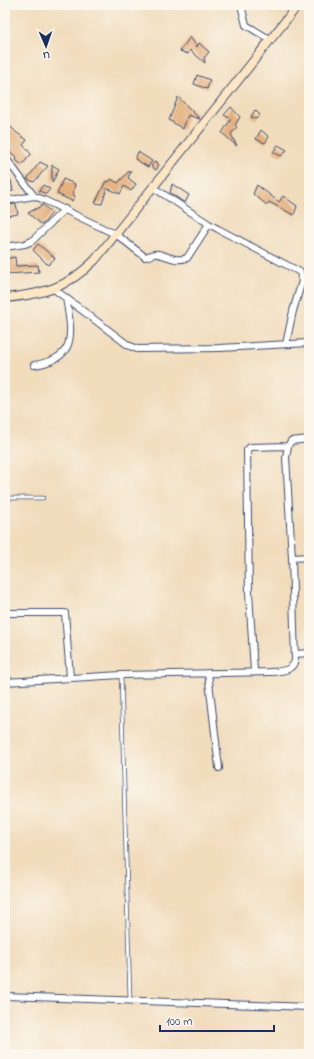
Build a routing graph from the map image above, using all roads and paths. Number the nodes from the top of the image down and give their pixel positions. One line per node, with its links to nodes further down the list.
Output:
1 (241, 5): 3 (street)
2 (298, 5): 3 (main road)
3 (271, 40): 5 (main road)
4 (5, 156): 6 (street)
5 (154, 188): 9 (street); 10 (main road)
6 (34, 196): 7 (street); 8 (street)
7 (5, 201)
8 (65, 209): 10 (street); 11 (street)
9 (209, 224): 10 (street); 16 (street)
10 (117, 235): 12 (main road)
11 (5, 247)
12 (54, 289): 13 (main road); 14 (street)
13 (5, 298)
14 (66, 298): 16 (street); 17 (street)
15 (309, 343): 16 (street)
16 (286, 344)
17 (34, 365)
18 (309, 439): 19 (street)
19 (288, 446): 23 (street); 27 (street)
20 (5, 498): 21 (lane)
21 (43, 498)
22 (309, 557): 23 (street)
23 (292, 558): 26 (street)
24 (5, 613): 30 (street)
25 (309, 653): 26 (street)
26 (295, 654): 27 (street)
27 (254, 671): 28 (street)
28 (208, 673): 29 (street); 32 (street)
29 (121, 675): 30 (street); 34 (lane)
30 (70, 677): 31 (street)
31 (5, 682)
32 (220, 768)
33 (5, 996): 34 (street)
34 (130, 1001): 35 (street)
35 (309, 1007)

